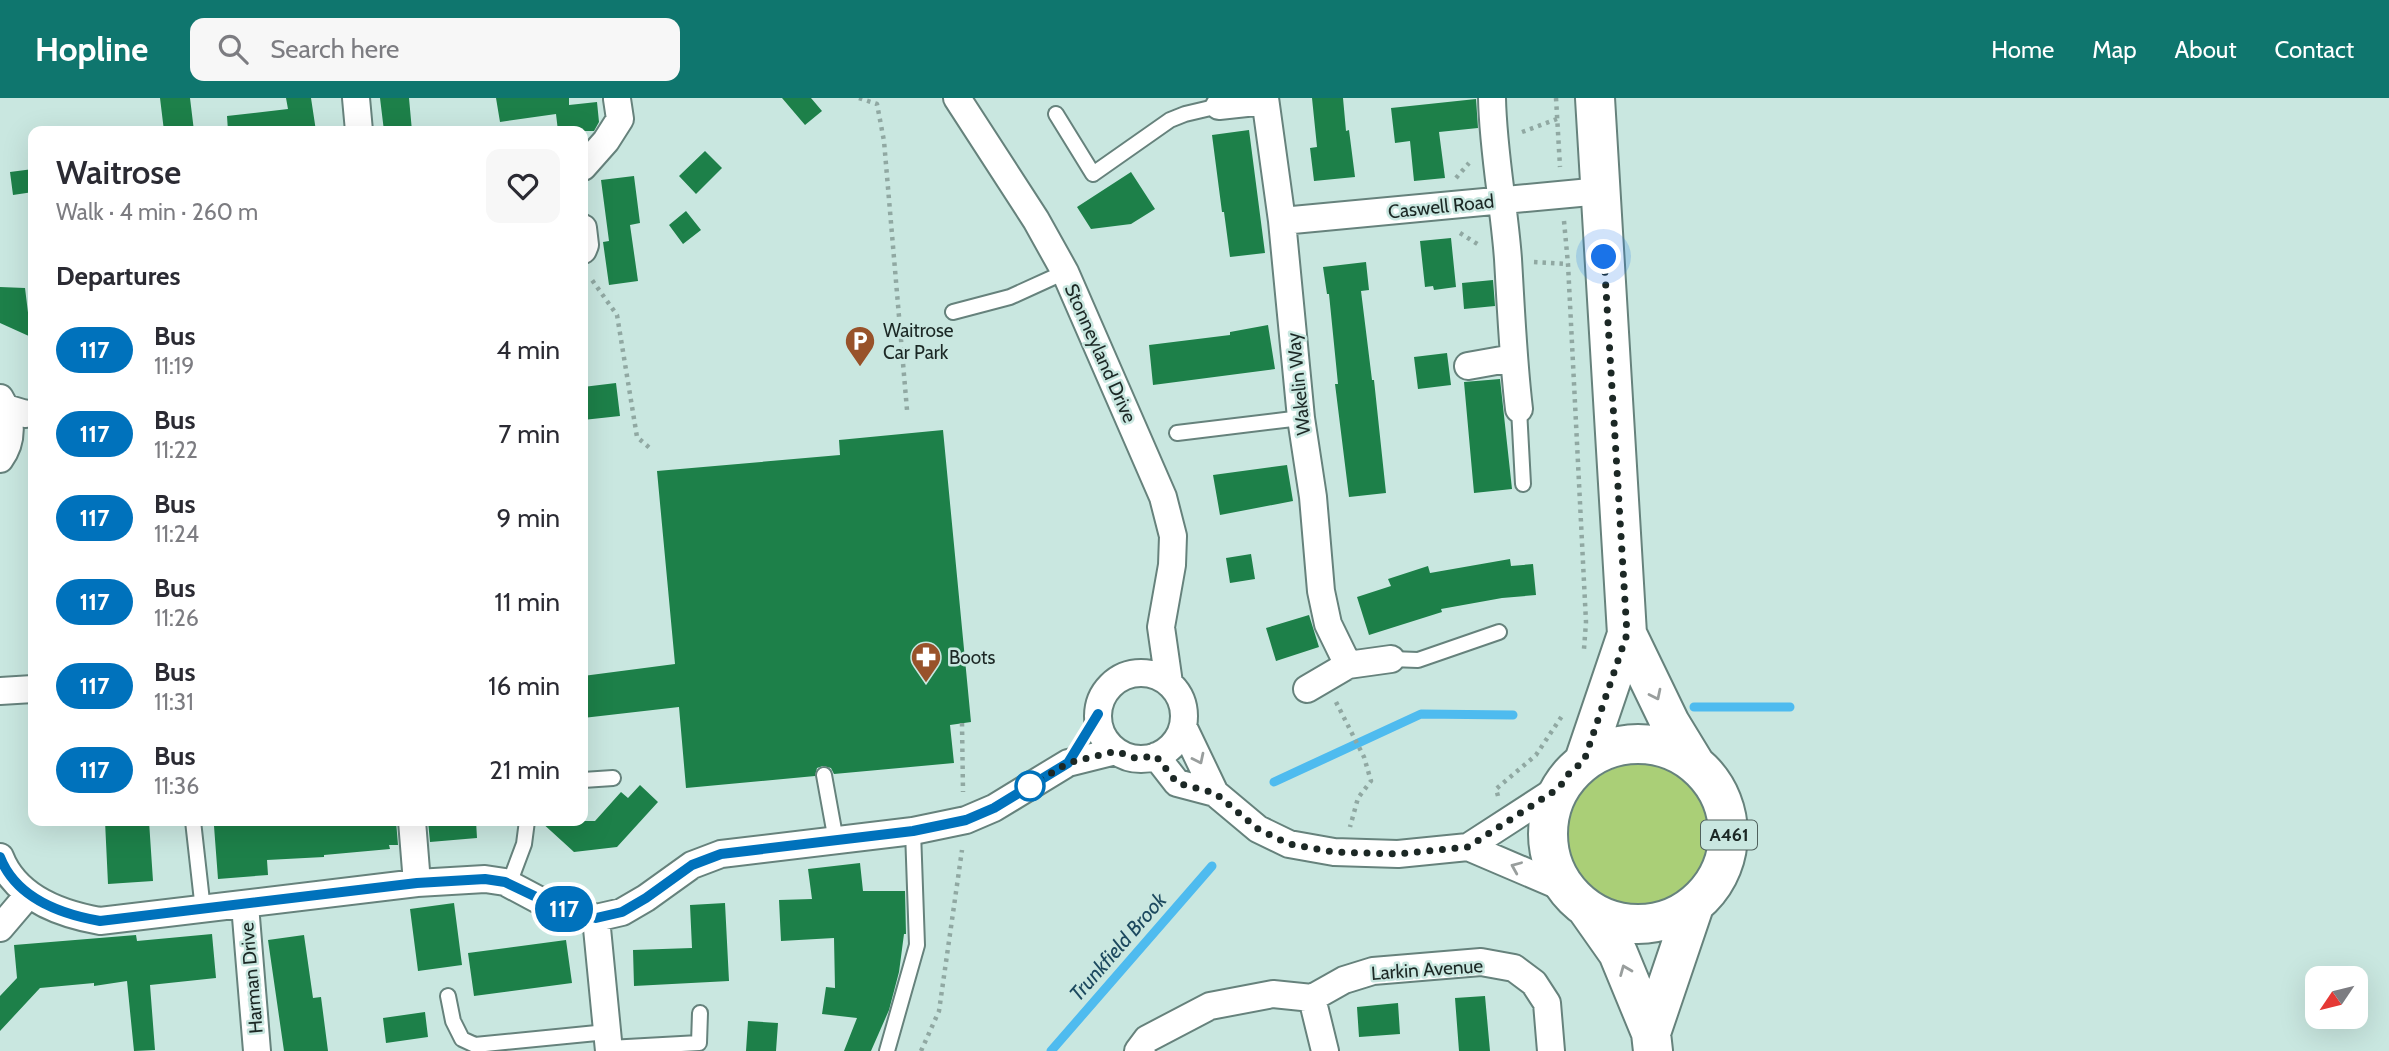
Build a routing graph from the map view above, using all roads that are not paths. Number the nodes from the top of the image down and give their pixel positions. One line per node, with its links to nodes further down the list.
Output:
1 (356, 98): 9 (street)
2 (1492, 98): 12 (street)
3 (1595, 98): 11 (main road, A461)
4 (617, 99): 10 (street)
5 (1265, 99): 7 (street); 13 (street, Wakelin Way)
6 (961, 100): 14 (street, Stonneyland Drive)
7 (1219, 106): 8 (lane)
8 (1056, 114)
9 (359, 126)
10 (588, 161)
11 (1601, 191): 12 (street, Caswell Road); 26 (main road, A461)
12 (1501, 200): 13 (street, Caswell Road); 16 (street)
13 (1282, 221): 20 (street, Wakelin Way)
14 (1065, 272): 15 (lane); 24 (street, Stonneyland Drive)
15 (953, 312)
16 (1513, 358): 17 (street); 19 (street)
17 (1468, 366)
18 (16, 408): 22 (street)
19 (1519, 409): 23 (lane)
20 (1301, 418): 21 (lane); 28 (street, Wakelin Way)
21 (1177, 433)
22 (5, 450)
23 (1523, 484)
24 (1161, 627): 29 (street); 30 (street)
25 (1499, 632): 27 (lane)
26 (1627, 634): 39 (main road, A461, one-way to 39); 41 (main road, A461)
27 (1391, 659): 28 (street)
28 (1348, 665): 32 (street)
29 (1125, 676): 30 (street); 34 (street)
30 (1169, 683): 35 (street)
31 (28, 689): 33 (street)
32 (1307, 689)
33 (0, 691)
34 (1098, 714): 36 (street); 38 (street)
35 (1183, 726): 37 (street); 44 (street, one-way to 44)
36 (1116, 751): 37 (street); 38 (street)
37 (1156, 756): 44 (street)
38 (1068, 763): 48 (street)
39 (1695, 764): 41 (main road, A461); 57 (main road, A461)
40 (824, 775): 49 (lane)
41 (1572, 775): 50 (street); 55 (main road, A461)
42 (613, 778): 43 (lane)
43 (588, 780)
44 (1215, 793): 50 (street)
45 (194, 826): 58 (lane)
46 (412, 826): 52 (street)
47 (526, 826): 53 (lane)
48 (913, 831): 49 (street); 67 (lane)
49 (836, 841): 59 (street)
50 (1468, 847): 55 (street, one-way to 50)
51 (0, 857): 54 (street)
52 (417, 883): 53 (street); 56 (street)
53 (509, 884): 59 (street)
54 (29, 894): 58 (street); 60 (street)
55 (1576, 898): 57 (main road, A461); 64 (main road, A461, one-way to 55)
56 (245, 905): 58 (street); 66 (street, Harman Drive)
57 (1693, 906): 64 (main road, A461)
58 (203, 910)
59 (596, 918): 65 (street)
60 (0, 928)
61 (448, 996): 65 (lane)
62 (1312, 998): 68 (street); 69 (street); 70 (street, Larkin Avenue)
63 (700, 1013): 65 (lane)
64 (1652, 1042)
65 (608, 1044)
66 (257, 1051)
67 (887, 1051)
68 (1138, 1051)
69 (1325, 1051)
70 (1551, 1051)

